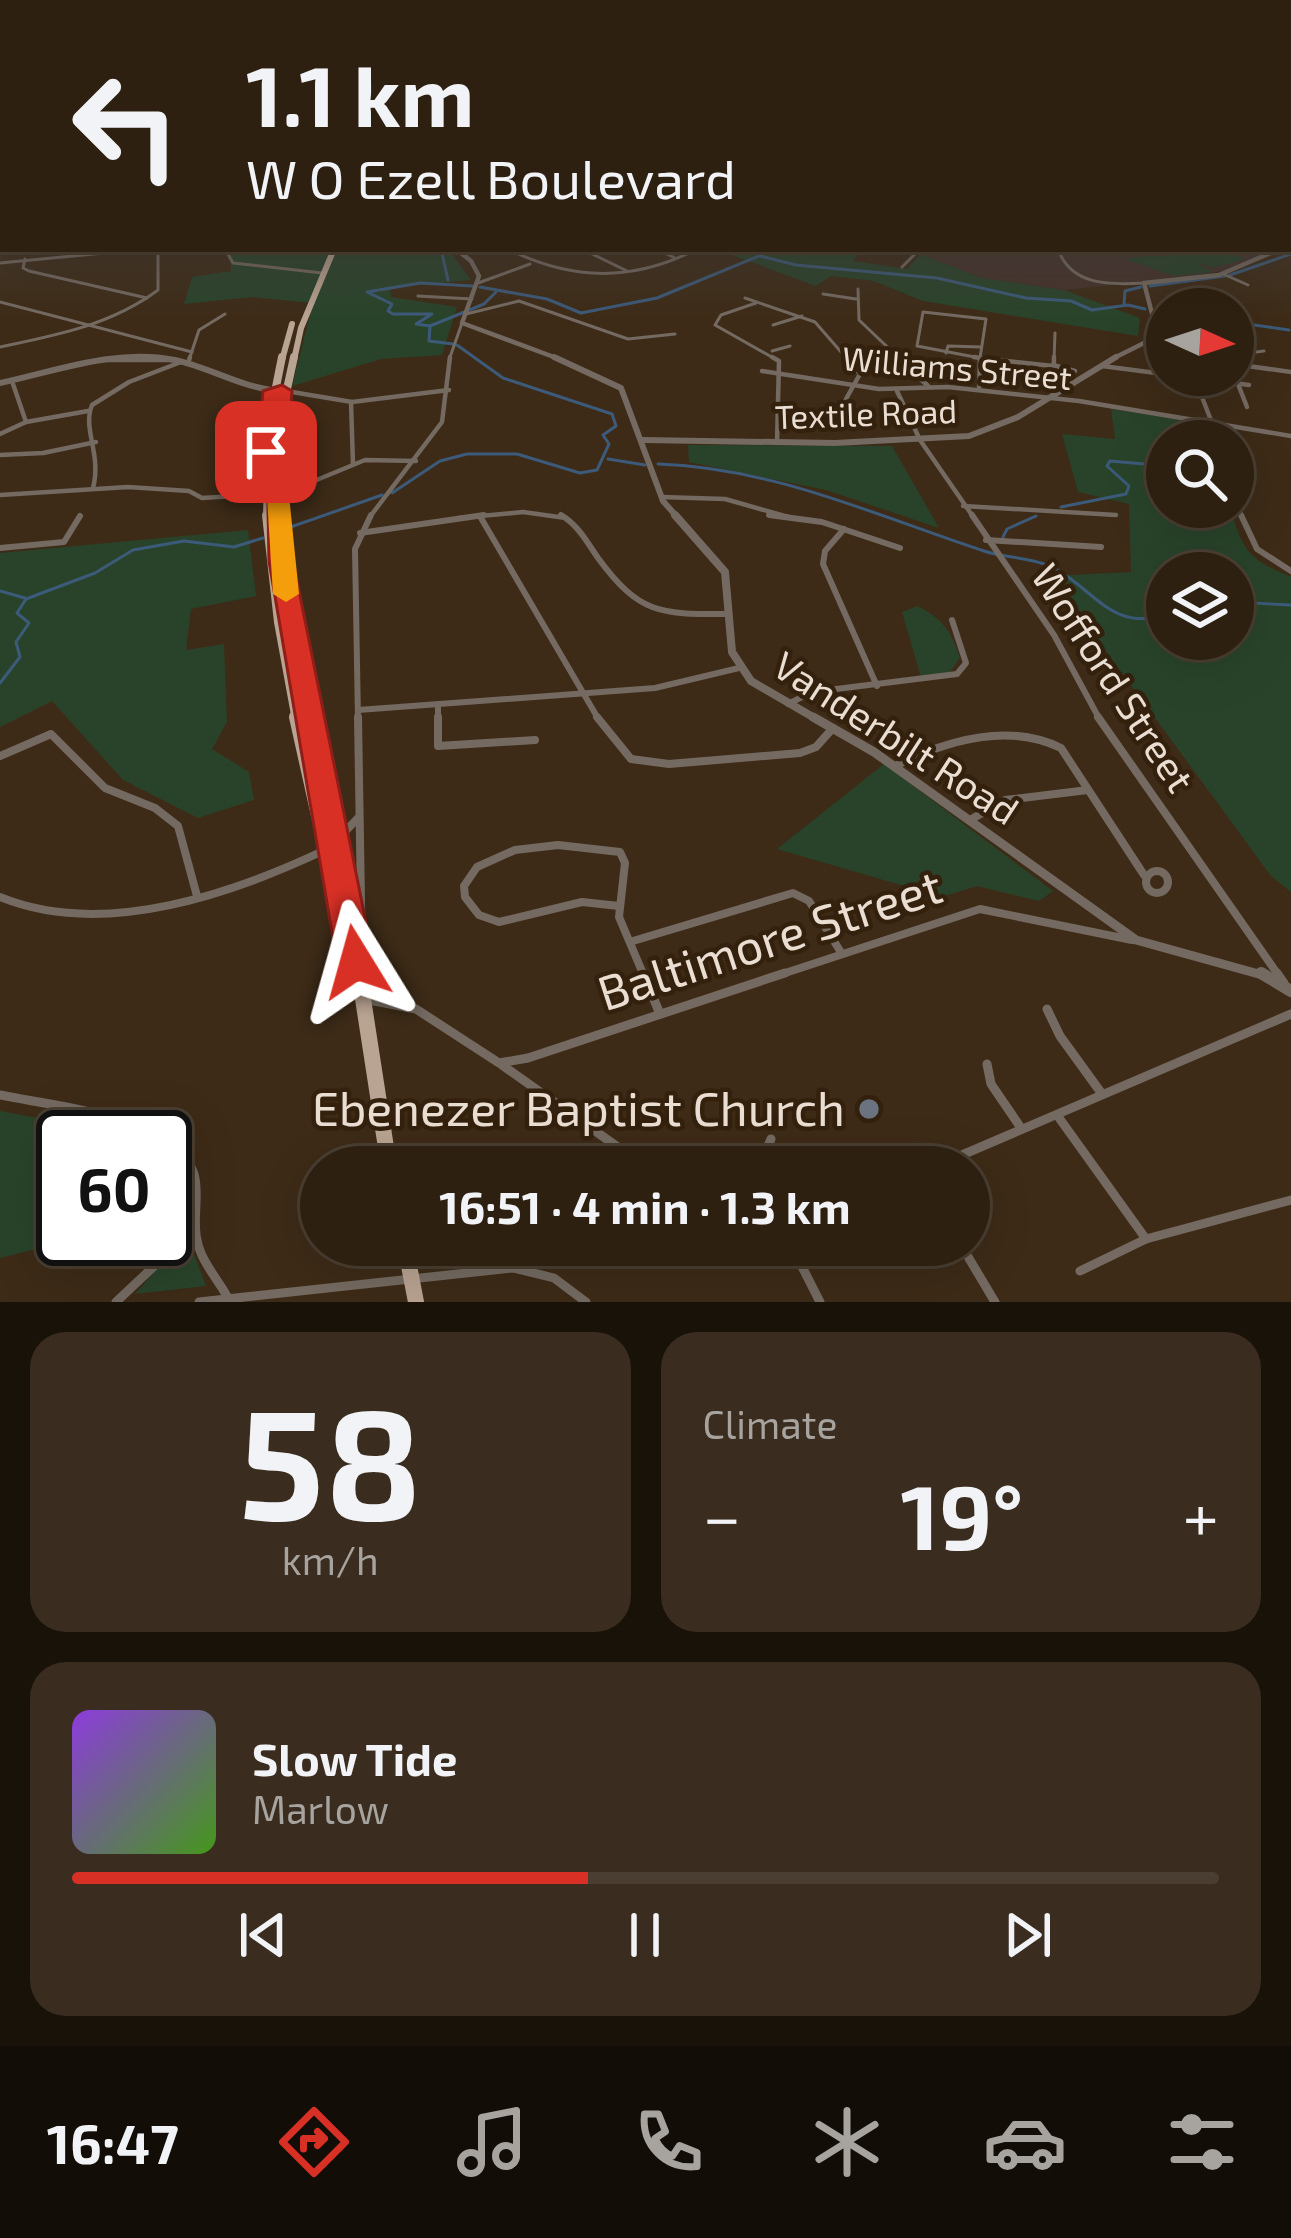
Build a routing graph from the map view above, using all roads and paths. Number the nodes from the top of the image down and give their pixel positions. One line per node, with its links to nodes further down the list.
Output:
1 (101, 252): 14 (street)
2 (158, 252): 28 (street)
3 (227, 252): 19 (street)
4 (329, 252): 19 (main road)
5 (459, 252): 22 (street)
6 (514, 252): 16 (street)
7 (588, 252): 18 (street)
8 (664, 252): 13 (street)
9 (690, 252): 13 (street)
10 (917, 252): 17 (street)
11 (1059, 252): 21 (street)
12 (1273, 252): 20 (street)
13 (677, 258): 18 (street)
14 (25, 259): 15 (street); 28 (street)
15 (0, 263)
16 (534, 263): 18 (street); 22 (street)
17 (902, 267)
18 (628, 272)
19 (318, 273): 67 (main road)
20 (1223, 274): 21 (street); 23 (street)
21 (1144, 283): 25 (street)
22 (477, 285): 31 (street)
23 (1248, 285)
24 (858, 289): 30 (street)
25 (1146, 291)
26 (823, 294): 30 (street)
27 (418, 296): 31 (street)
28 (147, 298): 38 (street)
29 (745, 298): 33 (street)
30 (856, 298): 64 (street)
31 (472, 299): 34 (street)
32 (0, 302): 38 (street)
33 (759, 302): 36 (street); 48 (street)
34 (466, 312): 37 (street); 41 (street)
35 (225, 314): 47 (street)
36 (802, 316): 39 (street); 63 (street)
37 (462, 323): 65 (street); 80 (street, Vanderbilt Road)
38 (98, 325): 44 (street); 47 (street)
39 (773, 326)
40 (1055, 333): 54 (street)
41 (675, 334)
42 (1146, 342): 53 (street, Textile Road)
43 (790, 346): 48 (street)
44 (1, 347)
45 (981, 347): 49 (street); 49 (street); 51 (street)
46 (1264, 351): 50 (street)
47 (192, 352): 52 (street)
48 (768, 352): 60 (street)
49 (946, 353): 51 (street)
50 (1254, 354)
51 (980, 358): 54 (street); 66 (street)
52 (185, 363): 61 (street); 67 (street); 73 (street)
53 (1099, 365): 58 (street); 69 (street, Textile Road)
54 (1053, 366): 57 (street); 69 (street)
55 (1254, 366): 59 (street)
56 (762, 371): 60 (street, Williams Street)
57 (1075, 371)
58 (1146, 372)
59 (1291, 372)
60 (780, 374): 63 (street, Williams Street); 74 (street)
61 (12, 381): 62 (street); 76 (street)
62 (0, 383)
63 (856, 386): 68 (street, Williams Street); 74 (street)
64 (928, 386): 66 (street, Williams Street); 68 (street, Williams Street)
65 (449, 390): 71 (street); 85 (street)
66 (979, 390): 69 (street, Williams Street)
67 (278, 391): 71 (street); 88 (main road)
68 (897, 391): 81 (street, Wofford Street)
69 (1051, 396): 75 (street, Williams Street); 81 (street, Textile Road)
70 (1243, 396): 72 (street)
71 (351, 402): 86 (street)
72 (1247, 407)
73 (88, 411): 76 (street); 82 (street)
74 (778, 415): 83 (street)
75 (1200, 420)
76 (26, 422): 78 (street)
77 (1254, 429): 79 (street, Williams Street)
78 (0, 434)
79 (1290, 435)
80 (643, 440): 83 (street, Textile Road); 90 (street, Vanderbilt Road)
81 (920, 440): 83 (street, Textile Road); 91 (street, Wofford Street)
82 (96, 442): 84 (street); 87 (street)
83 (777, 442)
84 (0, 455)
85 (416, 461): 86 (street); 97 (street)
86 (353, 464): 88 (street)
87 (93, 488): 88 (street); 89 (street)
88 (270, 494): 115 (main road)
89 (0, 495)
90 (661, 496): 96 (street); 103 (street, Vanderbilt Road)
91 (963, 506): 92 (street); 98 (street, Wofford Street)
92 (1117, 514)
93 (80, 516): 100 (street)
94 (481, 518): 97 (street); 103 (street); 107 (street)
95 (1246, 528): 102 (street)
96 (844, 530): 101 (street); 106 (street)
97 (360, 533): 110 (street)
98 (986, 539): 99 (street); 128 (street, Wofford Street)
99 (1101, 547)
100 (0, 548)
101 (900, 548)
102 (1291, 572)
103 (728, 614): 105 (street, Vanderbilt Road)
104 (952, 620): 106 (street)
105 (739, 668): 107 (street); 109 (street, Vanderbilt Road)
106 (877, 686): 109 (street)
107 (583, 694): 108 (street); 111 (street)
108 (438, 704): 110 (street); 112 (street)
109 (788, 704): 111 (street, Vanderbilt Road)
110 (358, 710): 118 (street)
111 (833, 728): 114 (street, Vanderbilt Road)
112 (535, 740)
113 (0, 756): 122 (street)
114 (895, 766): 116 (street); 117 (street, Vanderbilt Road)
115 (316, 780): 119 (main road); 120 (main road)
116 (1088, 790): 117 (street); 121 (street)
117 (970, 820): 125 (street, Vanderbilt Road)
118 (357, 830): 119 (street); 119 (street); 129 (street)
119 (334, 834): 120 (street); 129 (main road)
120 (322, 853): 122 (street); 129 (main road)
121 (1144, 875)
122 (197, 896): 123 (street)
123 (0, 897)
124 (619, 906): 124 (street); 126 (street)
125 (1136, 940): 127 (street, Baltimore Street); 128 (street, Baltimore Street)
126 (631, 941): 127 (street); 132 (street)
127 (842, 954): 132 (street, Baltimore Street)
128 (1288, 988)
129 (362, 1004): 133 (street); 140 (main road)
130 (1047, 1009): 135 (street)
131 (1291, 1014): 135 (street)
132 (660, 1015): 133 (street, Baltimore Street)
133 (499, 1063): 141 (street)
134 (987, 1064): 138 (street)
135 (1102, 1094): 137 (street)
136 (0, 1095): 145 (street)
137 (1056, 1113): 138 (street); 146 (street)
138 (1022, 1128): 143 (street)
139 (771, 1138): 142 (street)
140 (386, 1146)
141 (610, 1146)
142 (768, 1146)
143 (981, 1146)
144 (1291, 1200): 146 (street)
145 (195, 1211): 152 (street); 153 (street)
146 (1146, 1239): 150 (street)
147 (409, 1266): 151 (main road)
148 (802, 1266): 157 (street)
149 (974, 1266): 158 (street)
150 (1080, 1271)
151 (412, 1280): 152 (street); 155 (main road); 156 (street)
152 (228, 1298): 154 (street)
153 (116, 1302)
154 (199, 1302)
155 (416, 1302)
156 (586, 1302)
157 (820, 1302)
158 (995, 1302)

